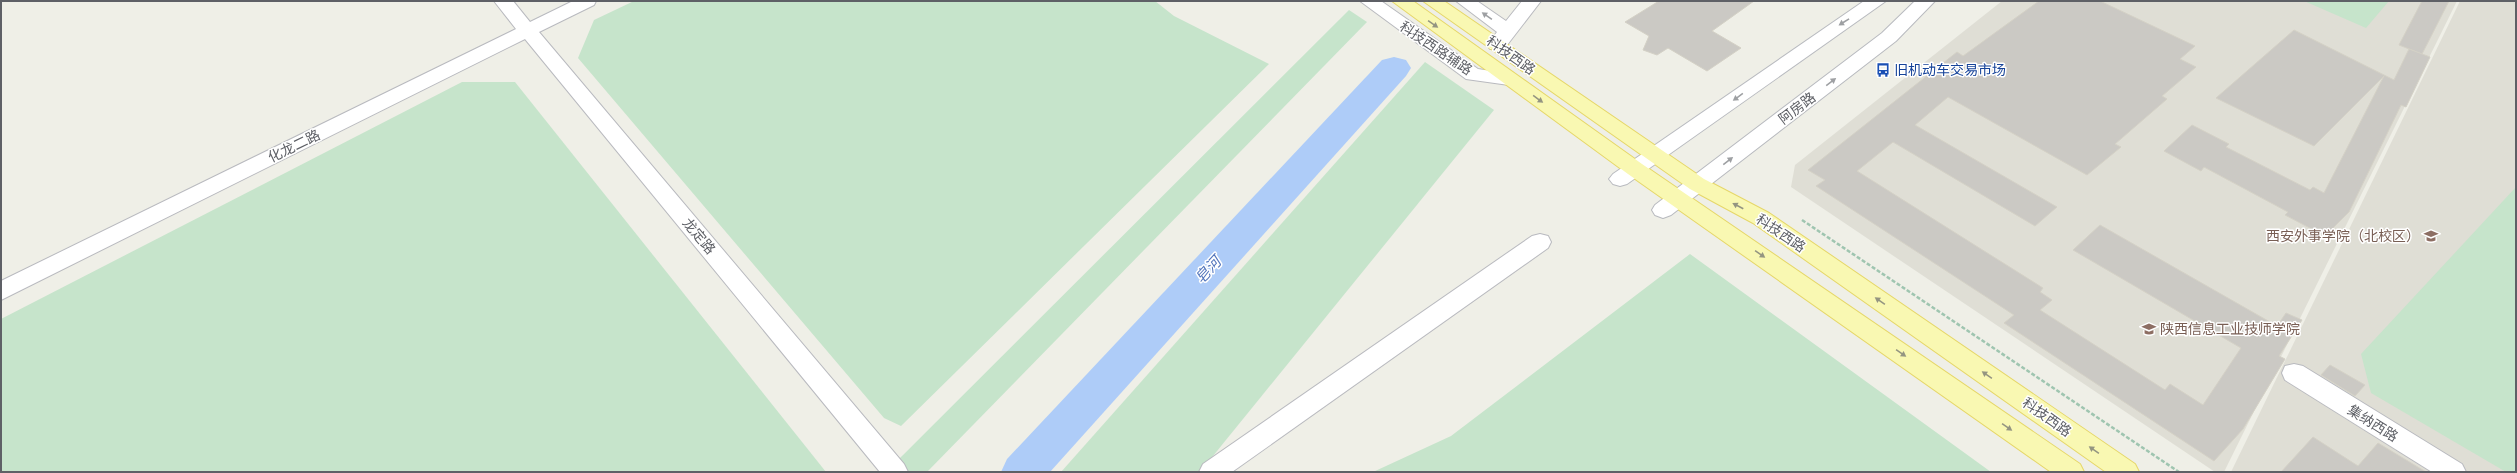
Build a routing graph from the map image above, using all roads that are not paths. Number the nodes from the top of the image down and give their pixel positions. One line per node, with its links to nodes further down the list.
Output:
1 (503, 1): 11 (street, 龙定路)
2 (559, 1): 11 (street, 化龙二路)
3 (587, 1): 11 (street, 化龙二路)
4 (1369, 1): 13 (street, 科技西路辅路)
5 (1401, 1): 13 (main road, 科技西路, one-way to 13)
6 (1432, 1): 12 (main road, 科技西路)
7 (1466, 1): 12 (street, one-way to 7)
8 (1532, 1): 12 (street)
9 (1877, 1): 14 (street, one-way to 14)
10 (1926, 1): 16 (street, 阿房路, one-way to 10)
11 (523, 26): 19 (street, 化龙二路); 20 (street, 化龙二路); 22 (street, 龙定路)
12 (1503, 38): 14 (main road, 科技西路)
13 (1510, 79): 15 (main road, 科技西路, one-way to 15)
14 (1656, 155): 15 (street); 16 (main road, 科技西路)
15 (1628, 174): 17 (main road, 科技西路)
16 (1697, 184): 17 (street, 阿房路); 25 (main road, 科技西路, one-way to 16)
17 (1671, 204): 24 (main road, 科技西路, one-way to 24)
18 (1540, 242): 23 (street)
19 (1, 277)
20 (1, 291)
21 (2294, 373): 26 (street, 集纳西路)
22 (895, 472)
23 (1212, 472)
24 (2071, 472)
25 (2126, 472)
26 (2453, 472)

